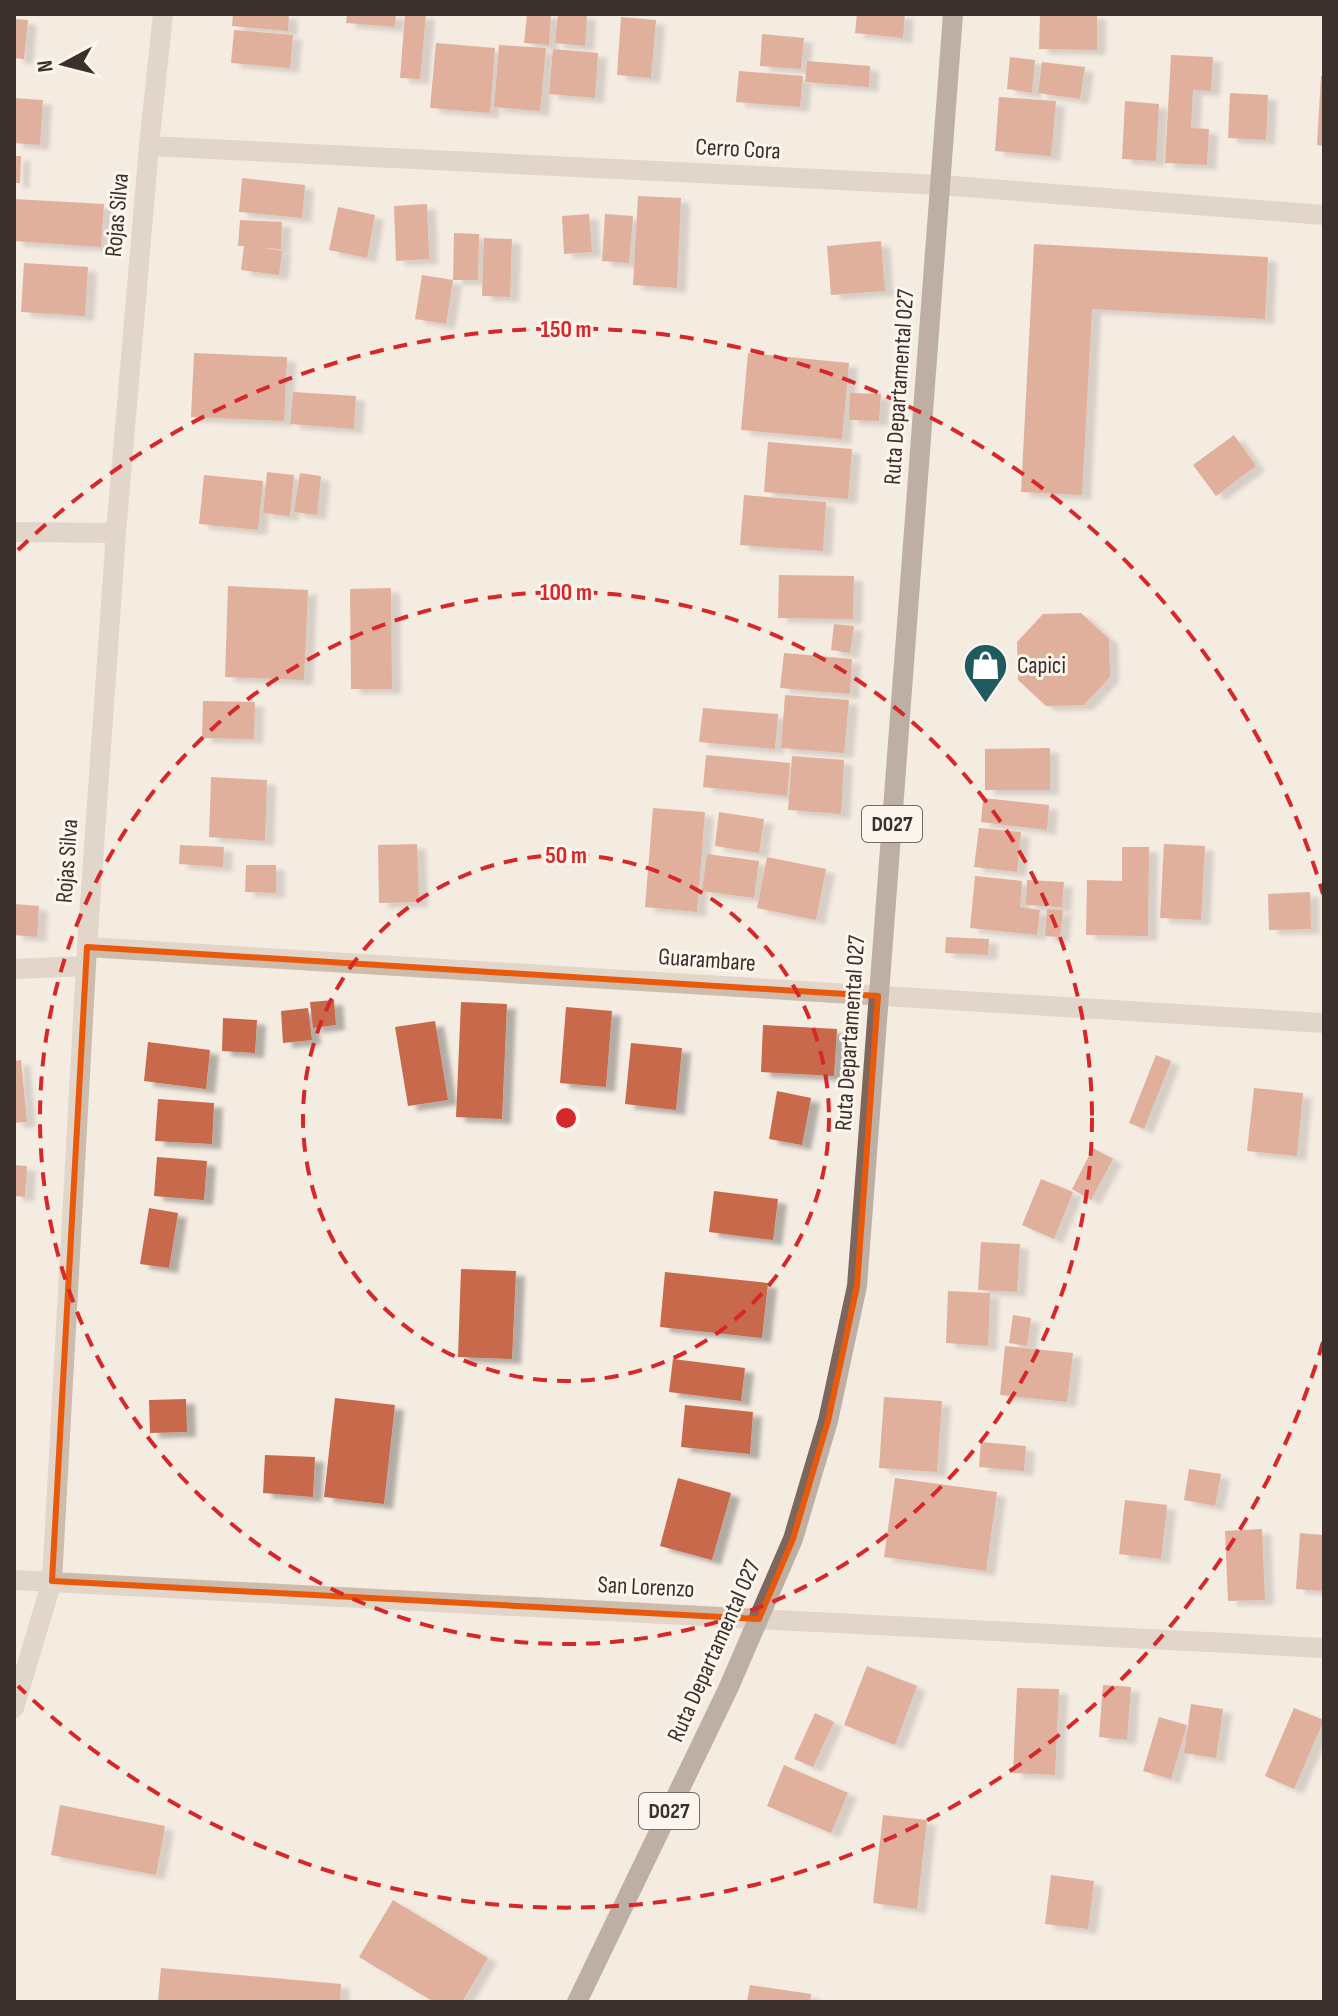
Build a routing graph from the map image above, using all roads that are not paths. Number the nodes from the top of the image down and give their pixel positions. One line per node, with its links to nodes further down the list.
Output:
1 (163, 14): 3 (street, Rojas Silva)
2 (953, 14): 4 (main road, Ruta Departamental 027 / D027)
3 (149, 146): 4 (street, Cerro Cora); 7 (street, Rojas Silva)
4 (940, 185): 5 (street, Cerro Cora); 10 (main road, Ruta Departamental 027 / D027)
5 (1324, 215)
6 (14, 532): 7 (street)
7 (116, 533): 8 (street, Rojas Silva)
8 (86, 957): 9 (street, Guarambare); 10 (street, Guarambare); 13 (street, Rojas Silva)
9 (14, 969)
10 (878, 996): 11 (street, Guarambare); 14 (main road, Ruta Departamental 027 / D027)
11 (1324, 1023)
12 (14, 1580): 13 (street, San Lorenzo)
13 (52, 1581): 14 (street, San Lorenzo); 16 (street, Rojas Silva)
14 (759, 1619): 15 (street, San Lorenzo); 17 (main road, Ruta Departamental 027 / D027)
15 (1324, 1648)
16 (14, 1708)
17 (577, 2002)

